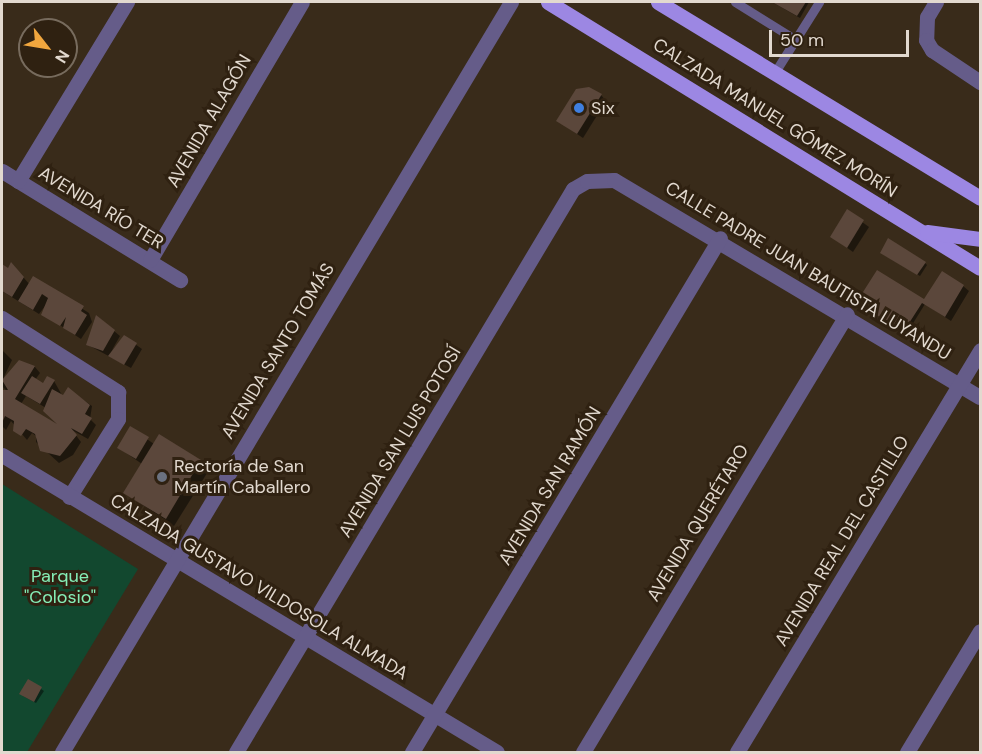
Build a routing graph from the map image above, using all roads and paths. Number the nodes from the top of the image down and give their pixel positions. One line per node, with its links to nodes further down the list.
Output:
1 (127, 2): 14 (street)
2 (302, 2): 19 (street, AVENIDA ALAGÓN)
3 (511, 2): 29 (street, AVENIDA SANTO TOMÁS)
4 (548, 2): 16 (main road, CALZADA MANUEL GÓMEZ MORÍN)
5 (659, 2): 10 (main road, CALZADA MANUEL GÓMEZ MORÍN)
6 (735, 2): 9 (lane)
7 (819, 2): 9 (lane)
8 (936, 2): 11 (street)
9 (795, 40): 10 (lane)
10 (775, 72): 15 (main road, CALZADA MANUEL GÓMEZ MORÍN)
11 (981, 82)
12 (2, 171): 14 (street, AVENIDA RÍO TER)
13 (614, 180): 17 (street, CALLE PADRE JUAN BAUTISTA LUYANDU); 31 (street, AVENIDA SAN LUIS POTOSÍ)
14 (18, 181): 19 (street, AVENIDA RÍO TER)
15 (981, 198)
16 (921, 232): 18 (main road); 20 (main road, CALZADA MANUEL GÓMEZ MORÍN)
17 (720, 238): 22 (street, CALLE PADRE JUAN BAUTISTA LUYANDU); 32 (street, AVENIDA SAN RAMÓN)
18 (981, 239)
19 (150, 260): 21 (street, AVENIDA RÍO TER)
20 (981, 268)
21 (180, 280)
22 (847, 314): 25 (street, CALLE PADRE JUAN BAUTISTA LUYANDU); 37 (street, AVENIDA QUERÉTARO)
23 (2, 318): 28 (street)
24 (981, 350): 25 (street, AVENIDA REAL DEL CASTILLO)
25 (959, 384): 26 (street, CALLE PADRE JUAN BAUTISTA LUYANDU); 38 (street, AVENIDA REAL DEL CASTILLO)
26 (981, 397)
27 (2, 455): 28 (street, CALZADA GUSTAVO VILDOSOLA ALMADA)
28 (69, 497): 29 (street, CALZADA GUSTAVO VILDOSOLA ALMADA)
29 (174, 562): 31 (street, CALZADA GUSTAVO VILDOSOLA ALMADA); 33 (street, AVENIDA SANTO TOMÁS)
30 (981, 631): 39 (street)
31 (306, 638): 32 (street, CALZADA GUSTAVO VILDOSOLA ALMADA); 34 (street, AVENIDA SAN LUIS POTOSÍ)
32 (436, 714): 35 (street, AVENIDA SAN RAMÓN); 36 (street, CALZADA GUSTAVO VILDOSOLA ALMADA)
33 (62, 753)
34 (236, 753)
35 (412, 753)
36 (497, 753)
37 (583, 753)
38 (737, 753)
39 (907, 753)

